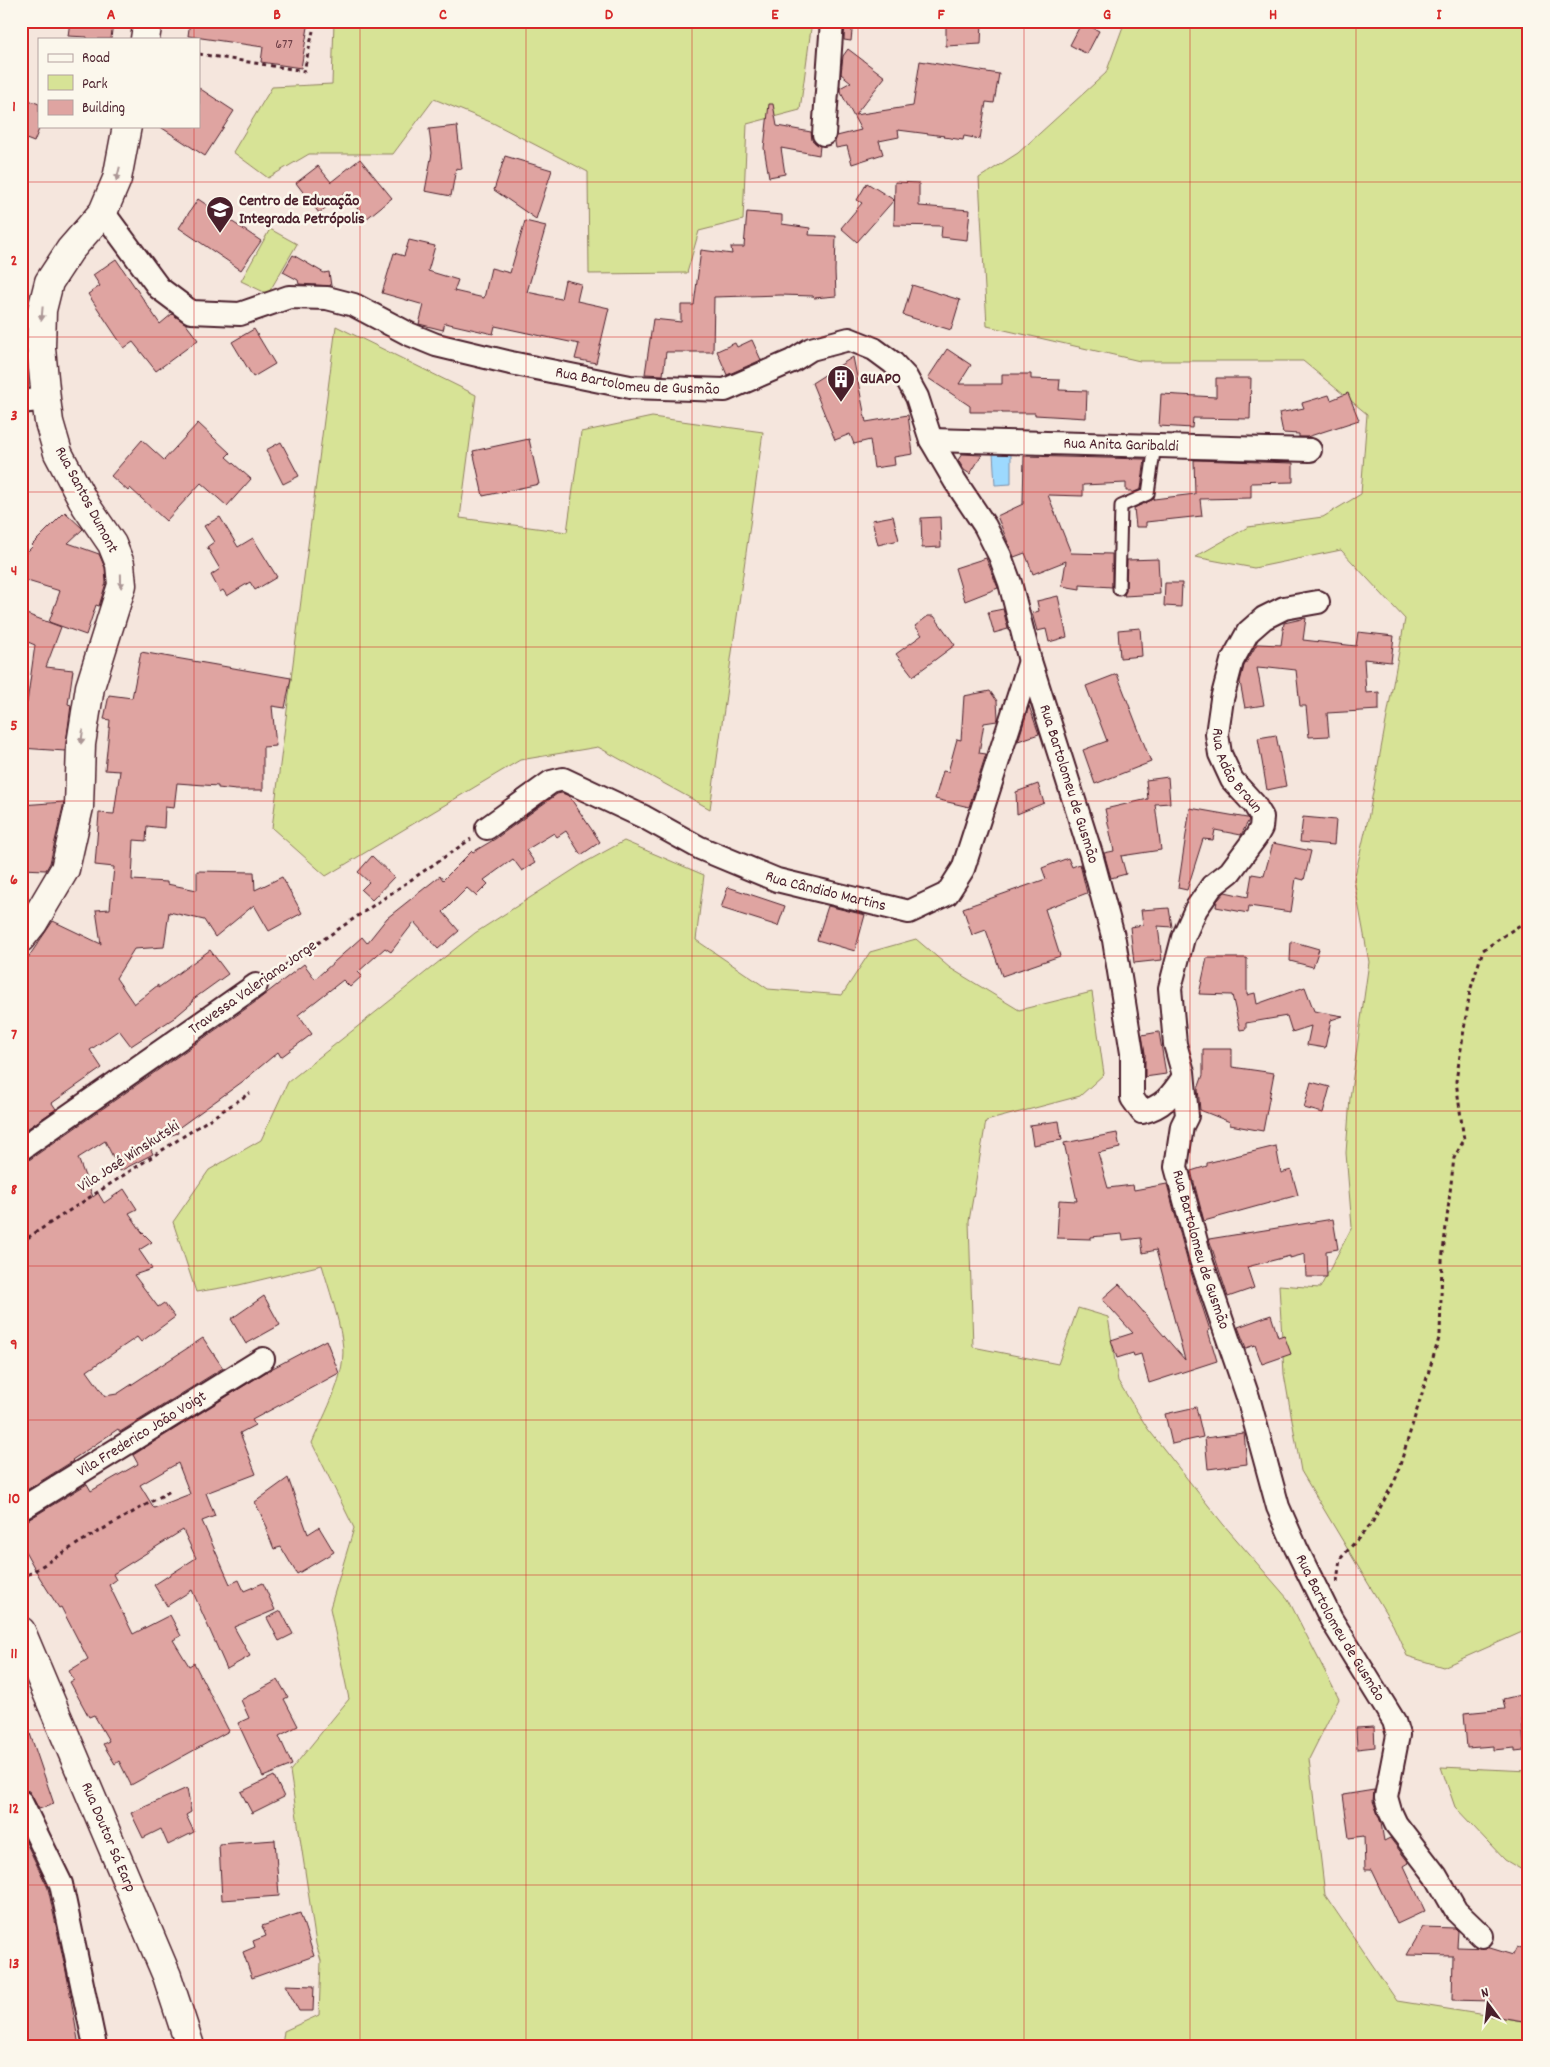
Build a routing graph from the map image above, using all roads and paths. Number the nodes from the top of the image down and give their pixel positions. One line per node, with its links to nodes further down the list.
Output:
1 (148, 21): 4 (main road)
2 (832, 21): 7 (street)
3 (313, 31): 5 (path)
4 (145, 38)
5 (200, 54)
6 (127, 128): 8 (main road, Rua Santos Dumont, one-way to 8)
7 (824, 134)
8 (104, 212): 9 (main road, Rua Santos Dumont, one-way to 9); 10 (street, Rua Bartolomeu de Gusmão)
9 (34, 401): 18 (main road, Rua Santos Dumont, one-way to 18)
10 (931, 440): 11 (street, Rua Anita Garibaldi); 15 (street, Rua Bartolomeu de Gusmão)
11 (1155, 445): 12 (street, Rua Anita Garibaldi); 13 (lane)
12 (1310, 450)
13 (1119, 589)
14 (1318, 602): 20 (street, Rua Adão Braun)
15 (1030, 661): 16 (street, Rua Cândido Martins); 20 (street, Rua Bartolomeu de Gusmão)
16 (487, 828): 19 (path, Travessa Valeriana Jorge)
17 (1529, 919): 28 (path)
18 (21, 938)
19 (256, 985): 22 (street, Travessa Valeriana Jorge)
20 (1183, 1078): 32 (street, Rua Bartolomeu de Gusmão)
21 (250, 1093): 23 (path, Vila José Winskutski)
22 (21, 1149)
23 (21, 1242)
24 (263, 1360): 26 (street, Vila Frederico João Voigt)
25 (172, 1490): 27 (path)
26 (21, 1510)
27 (21, 1579)
28 (1336, 1585)
29 (21, 1631): 30 (main road, Rua Doutor Sá Earp)
30 (29, 1674): 34 (main road, Rua Doutor Sá Earp)
31 (21, 1802): 33 (street)
32 (1482, 1936)
33 (95, 2046)
34 (190, 2046)

